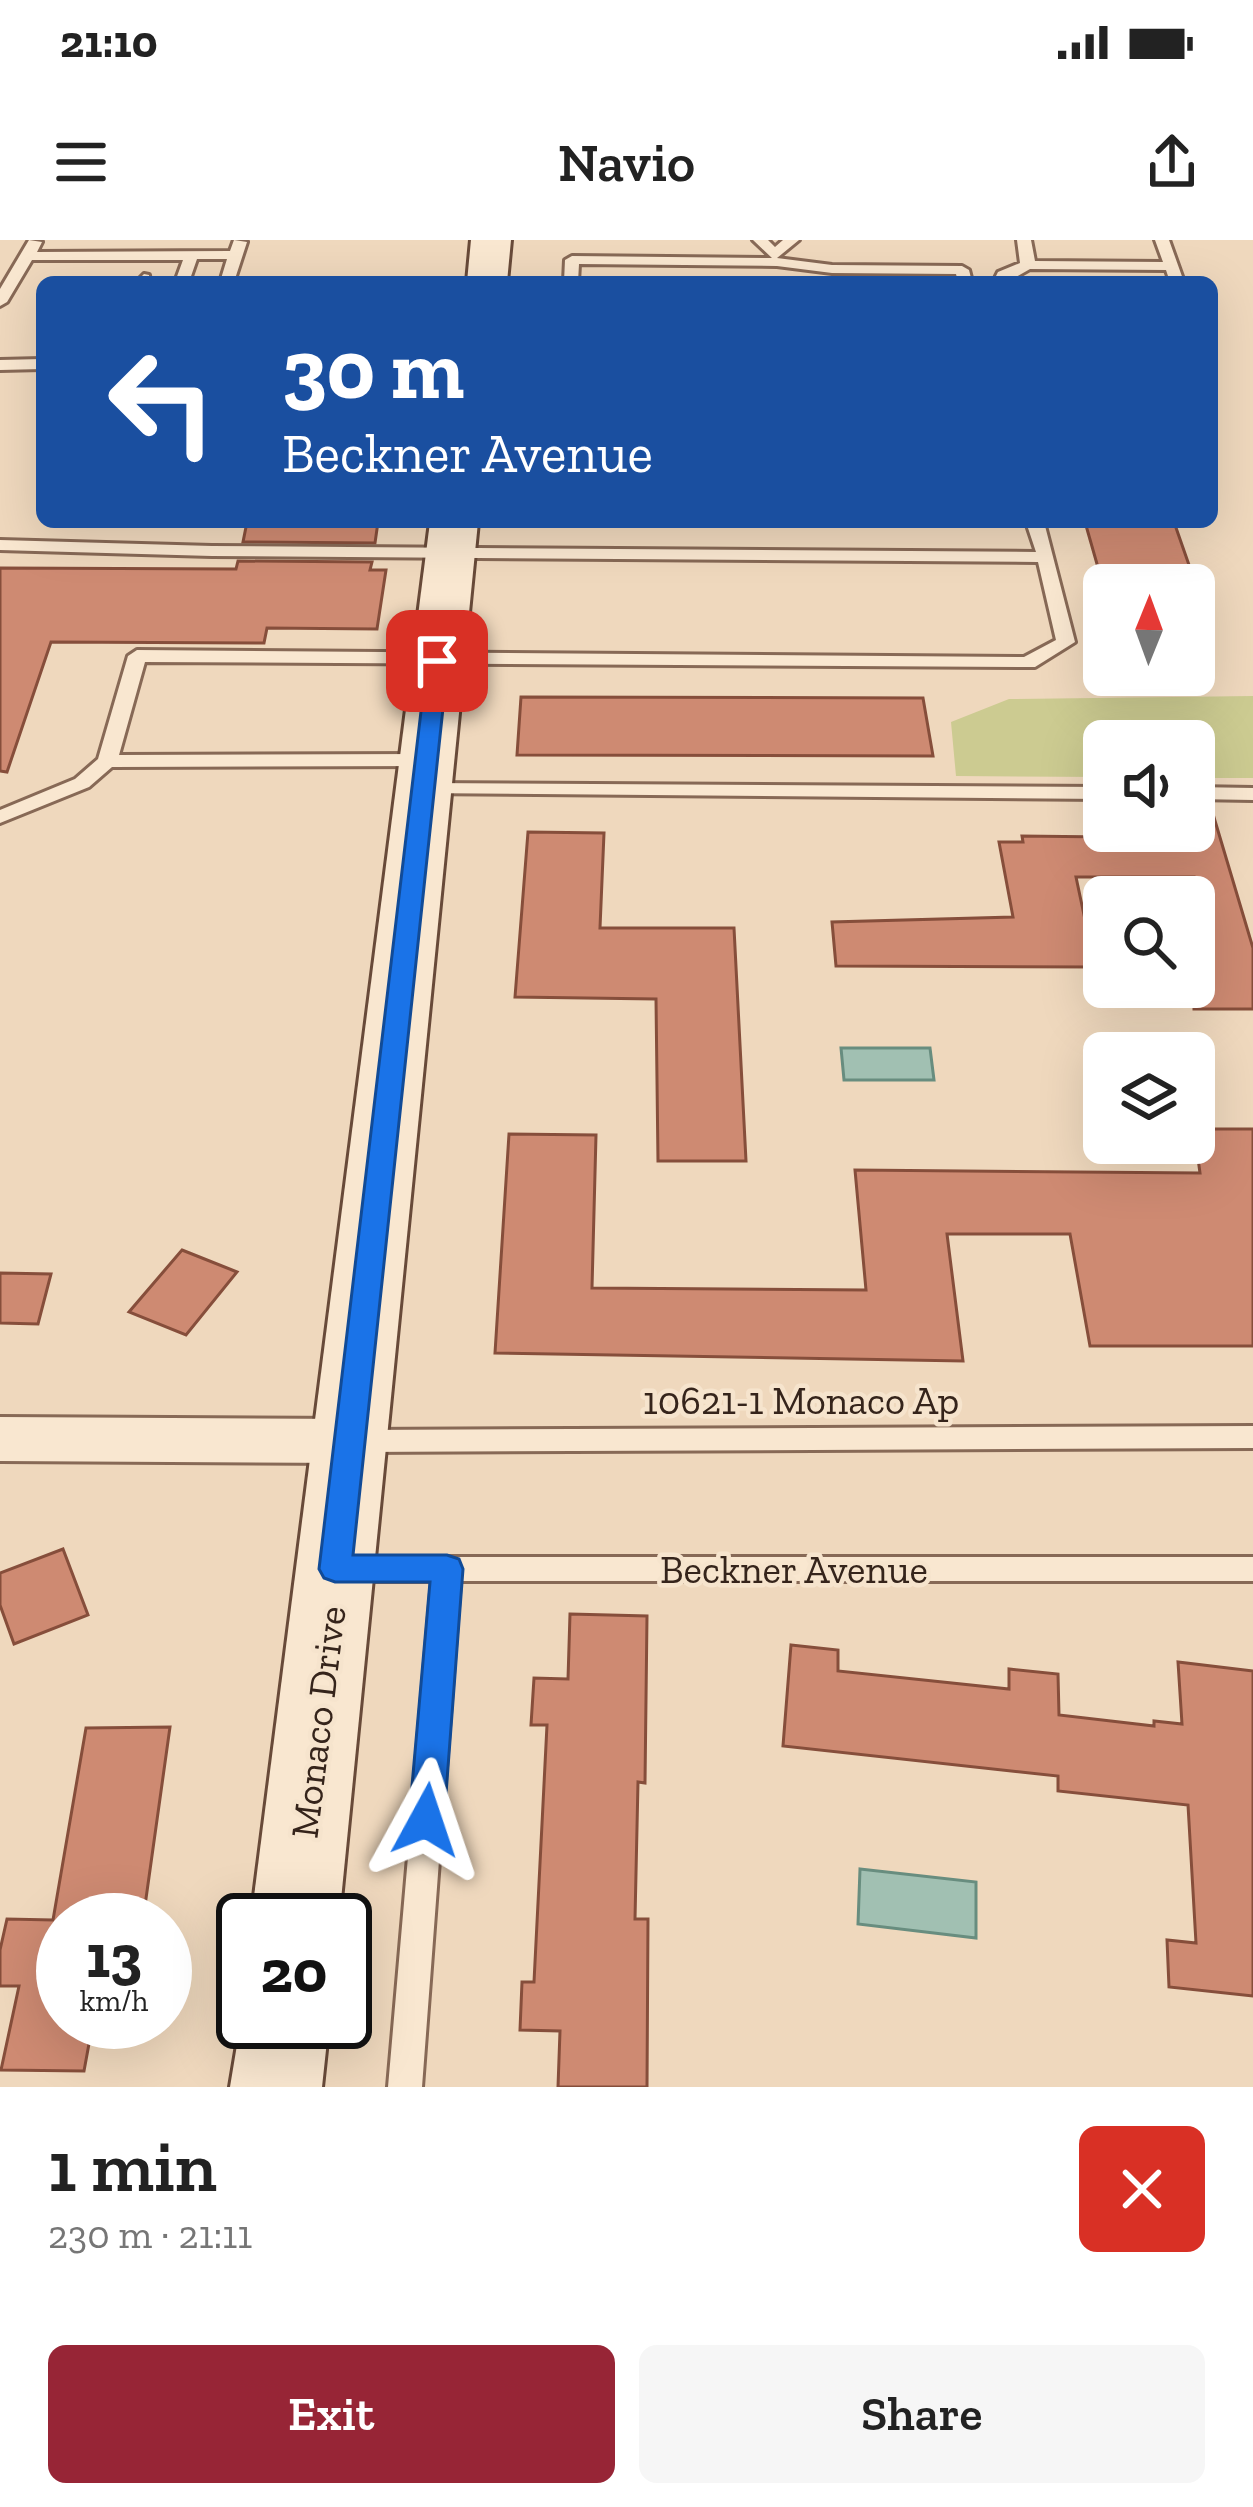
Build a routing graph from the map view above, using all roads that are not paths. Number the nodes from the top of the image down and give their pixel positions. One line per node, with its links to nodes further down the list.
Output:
1 (36, 240): 8 (lane)
2 (491, 240): 16 (street)
3 (760, 240): 10 (lane)
4 (792, 240): 10 (lane)
5 (1024, 240): 11 (lane)
6 (1162, 240): 12 (lane)
7 (238, 248): 9 (lane)
8 (27, 256): 13 (lane); 22 (lane)
9 (191, 256): 13 (lane); 15 (lane)
10 (776, 258): 14 (lane); 17 (lane); 18 (lane)
11 (1028, 266): 12 (lane); 20 (lane)
12 (1171, 266): 21 (lane)
13 (146, 272)
14 (832, 275): 19 (lane)
15 (184, 276)
16 (488, 276)
17 (571, 276)
18 (783, 276)
19 (964, 276)
20 (1003, 276)
21 (1175, 276)
22 (0, 302)
23 (0, 364): 24 (lane)
24 (36, 364)
25 (1038, 528): 28 (lane)
26 (452, 538): 27 (lane); 28 (lane); 29 (street, Monaco Drive)
27 (0, 545)
28 (1046, 556): 29 (lane)
29 (437, 661): 30 (lane); 31 (street, Monaco Drive)
30 (107, 761): 31 (lane); 35 (lane)
31 (426, 775): 32 (lane); 38 (street, Monaco Drive)
32 (1083, 792)
33 (1215, 794): 34 (lane)
34 (1253, 794)
35 (0, 817)
36 (1253, 1437): 38 (lane, 10621-1 Monaco Ap)
37 (0, 1439): 38 (street)
38 (350, 1442): 39 (street, Monaco Drive)
39 (335, 1569): 40 (lane, Beckner Avenue); 42 (street, Monaco Drive)
40 (447, 1569): 41 (lane, Beckner Avenue); 45 (lane)
41 (1253, 1569)
42 (298, 1893)
43 (280, 2049): 44 (street)
44 (276, 2087)
45 (404, 2087)

